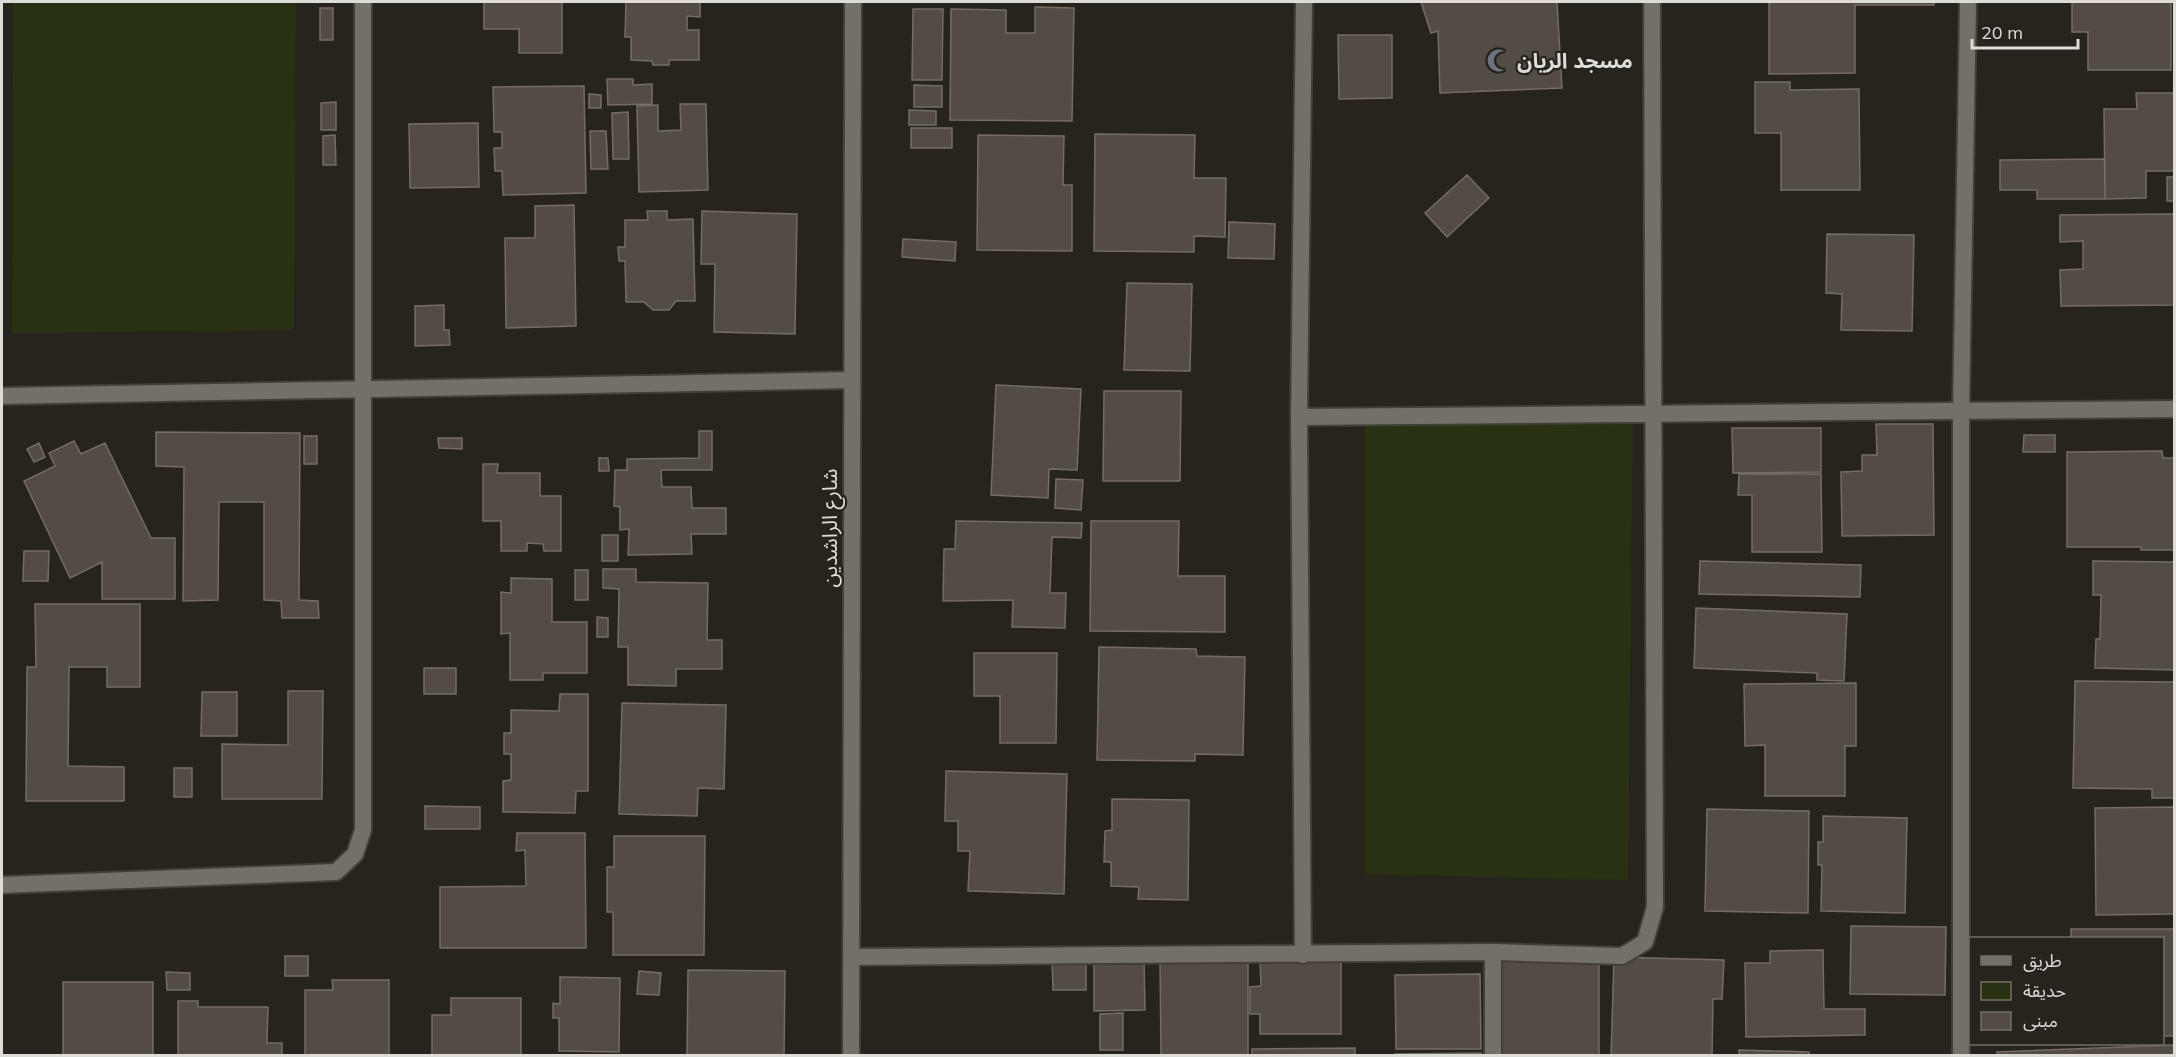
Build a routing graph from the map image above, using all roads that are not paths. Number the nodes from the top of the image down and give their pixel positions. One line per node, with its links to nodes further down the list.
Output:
1 (363, 2): 7 (street)
2 (853, 2): 6 (street, شارع الراشدين)
3 (1304, 2): 12 (street)
4 (1652, 2): 11 (street)
5 (1968, 2): 10 (street)
6 (852, 380): 7 (street); 16 (street, شارع الراشدين)
7 (363, 388): 8 (street); 13 (street)
8 (2, 396)
9 (2175, 409): 10 (street)
10 (1961, 410): 11 (street); 19 (street)
11 (1654, 414): 12 (street); 14 (street)
12 (1299, 417): 15 (street)
13 (2, 885)
14 (1493, 952): 15 (street); 18 (street)
15 (1303, 955): 16 (street)
16 (851, 957): 17 (street, شارع الراشدين)
17 (851, 1056)
18 (1493, 1056)
19 (1961, 1056)

